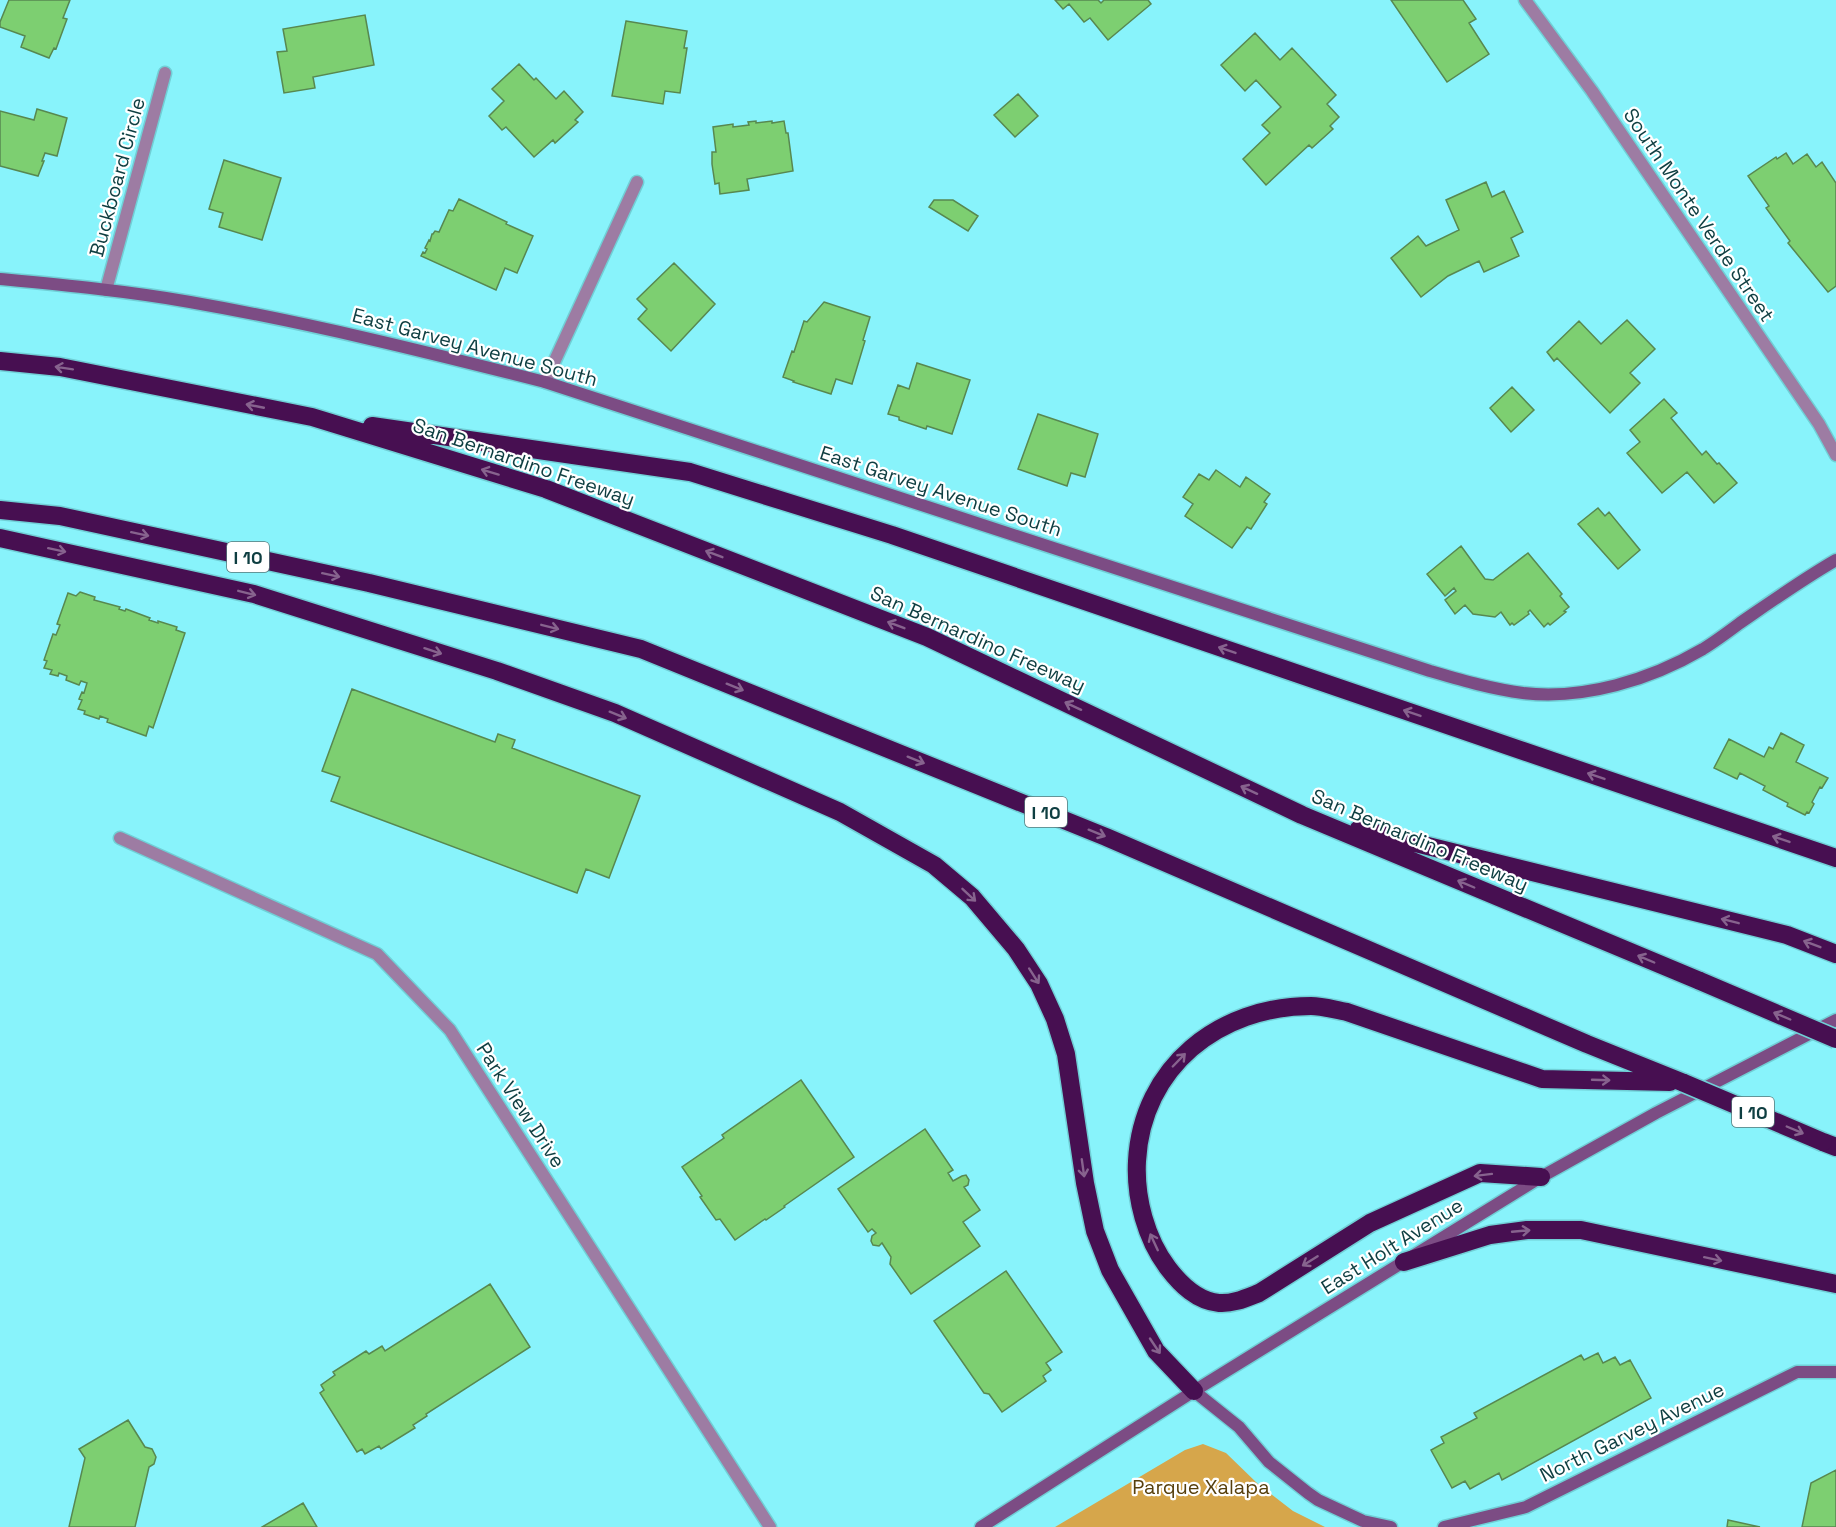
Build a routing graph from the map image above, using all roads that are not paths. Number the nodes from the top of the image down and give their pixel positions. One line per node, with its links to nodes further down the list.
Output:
1 (1525, 0): 9 (street, South Monte Verde Street)
2 (165, 73): 5 (street, Buckboard Circle)
3 (637, 182): 7 (street)
4 (0, 279): 5 (street, East Garvey Avenue South)
5 (106, 290): 7 (street, East Garvey Avenue South)
6 (0, 361): 8 (highway, San Bernardino Freeway, one-way to 6)
7 (545, 382): 12 (street, East Garvey Avenue South)
8 (312, 417): 13 (highway, San Bernardino Freeway, one-way to 8); 15 (highway, one-way to 8)
9 (1836, 454)
10 (0, 510): 19 (highway, I 10, one-way to 19)
11 (0, 537): 25 (highway, one-way to 25)
12 (1836, 560)
13 (1302, 815): 16 (highway, one-way to 13); 18 (highway, San Bernardino Freeway, one-way to 13, bridge)
14 (120, 837): 26 (street, Park View Drive)
15 (1836, 858)
16 (1836, 954)
17 (1836, 1020): 21 (street, East Holt Avenue)
18 (1836, 1039)
19 (1684, 1083): 20 (highway, I 10, one-way to 20, bridge); 21 (highway, one-way to 19)
20 (1829, 1145)
21 (1541, 1177): 22 (street, East Holt Avenue)
22 (1404, 1262): 23 (highway, one-way to 23); 25 (street, East Holt Avenue)
23 (1836, 1284)
24 (1836, 1372): 29 (street, North Garvey Avenue)
25 (1194, 1390): 27 (street, East Holt Avenue); 28 (street)
26 (770, 1527)
27 (981, 1527)
28 (1391, 1527)
29 (1444, 1527)

